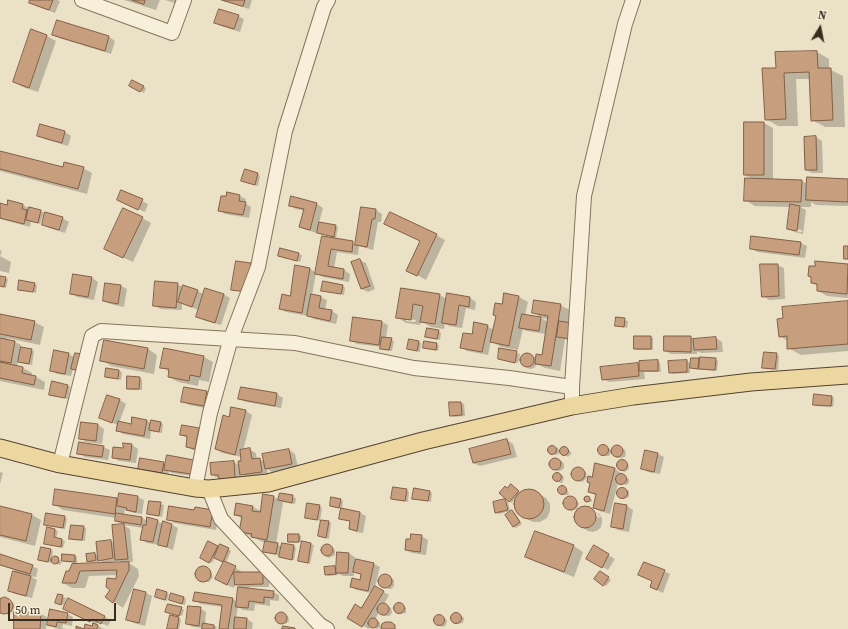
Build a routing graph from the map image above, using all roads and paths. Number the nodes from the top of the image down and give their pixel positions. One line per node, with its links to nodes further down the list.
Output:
1 (82, 0): 2 (street)
2 (184, 0)
3 (328, 0): 5 (street)
4 (634, 0): 7 (street)
5 (231, 338): 7 (street); 10 (street); 11 (street)
6 (848, 375): 8 (main road)
7 (572, 387): 8 (street)
8 (572, 406): 11 (main road)
9 (0, 448): 10 (main road)
10 (60, 464): 11 (main road)
11 (202, 488): 12 (street)
12 (327, 629)

